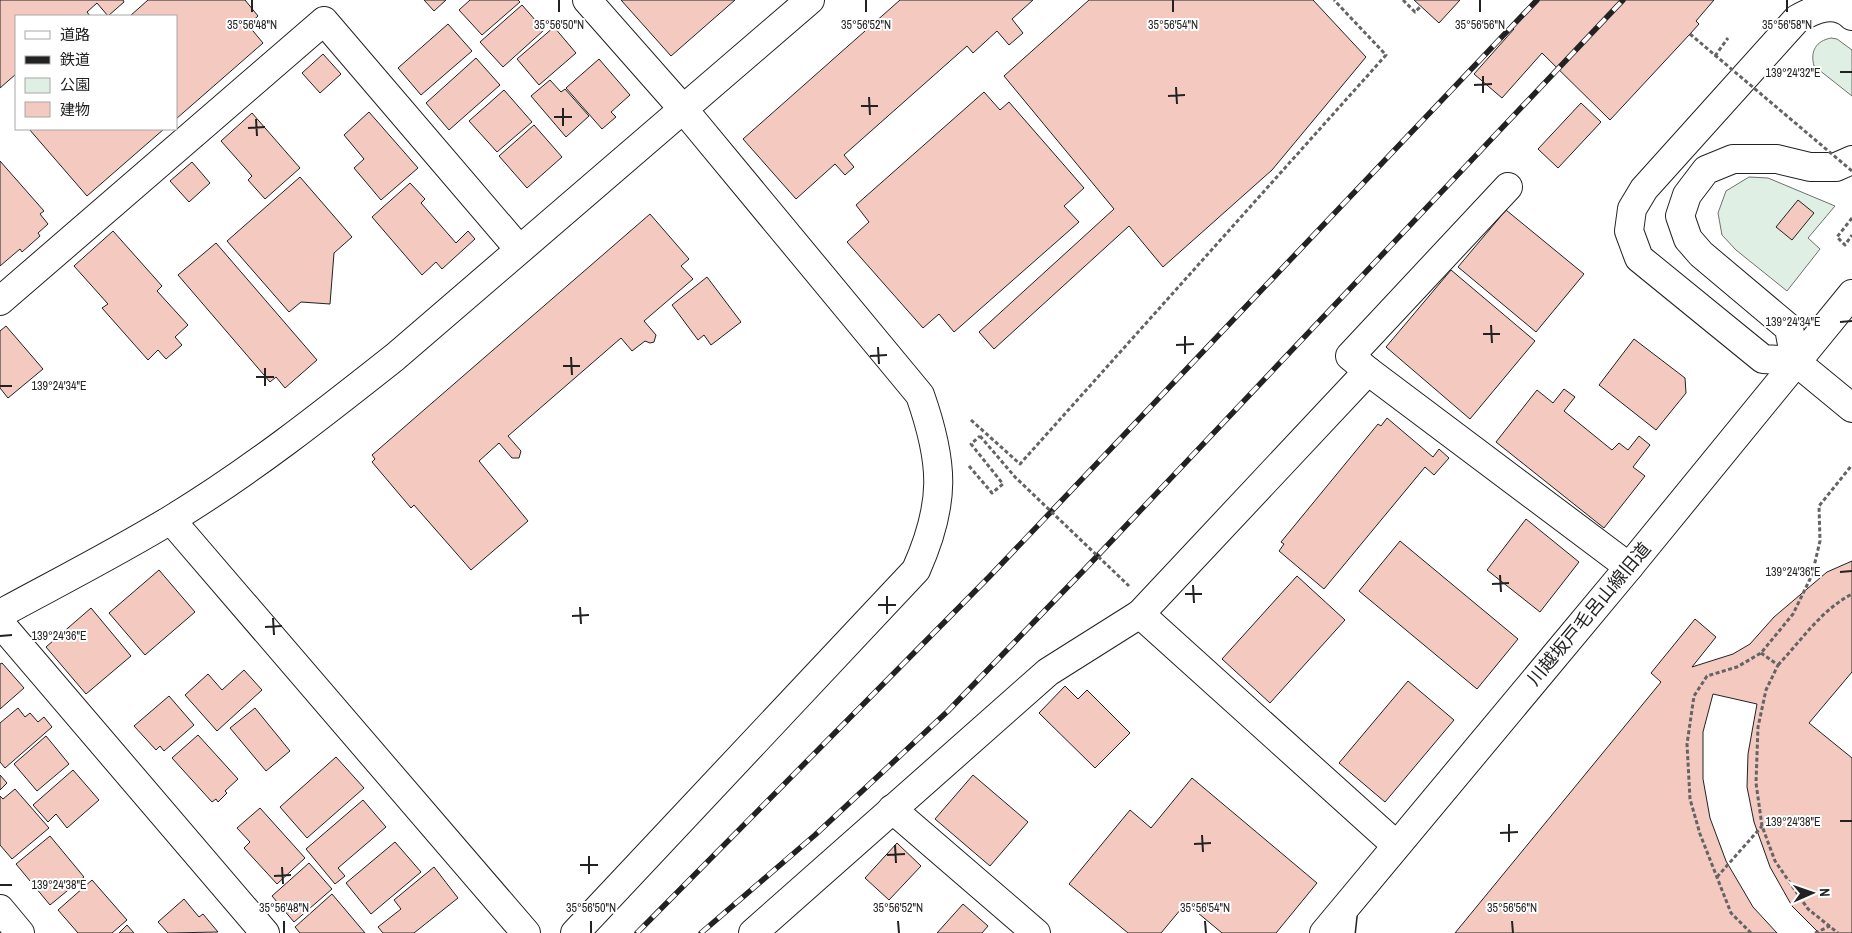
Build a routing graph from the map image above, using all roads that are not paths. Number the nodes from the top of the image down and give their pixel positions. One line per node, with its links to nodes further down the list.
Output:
1 (587, 0): 4 (street)
2 (810, 0): 4 (street)
3 (1852, 16): 10 (street)
4 (684, 110): 7 (street); 26 (street)
5 (1852, 160): 10 (street)
6 (1508, 187): 11 (street)
7 (519, 249): 9 (street); 13 (street)
8 (1852, 294): 10 (street, 川越坂戸毛呂山線旧道)
9 (0, 301)
10 (1795, 362): 12 (street); 14 (street, 川越坂戸毛呂山線旧道)
11 (1368, 371): 14 (street); 16 (street)
12 (1852, 408)
13 (171, 520): 15 (street); 25 (street)
14 (1629, 567): 19 (street, 川越坂戸毛呂山線旧道)
15 (0, 614)
16 (1140, 614): 18 (street); 19 (street)
17 (0, 624): 24 (street)
18 (892, 809): 20 (street); 29 (street)
19 (1396, 846): 21 (street, 川越坂戸毛呂山線旧道)
20 (818, 875): 27 (street); 28 (lane)
21 (1350, 902): 30 (street, 川越坂戸毛呂山線旧道); 31 (lane)
22 (0, 909): 23 (street)
23 (20, 933)
24 (265, 933)
25 (526, 933)
26 (574, 933)
27 (753, 933)
28 (762, 933)
29 (1036, 933)
30 (1324, 933)
31 (1347, 933)

